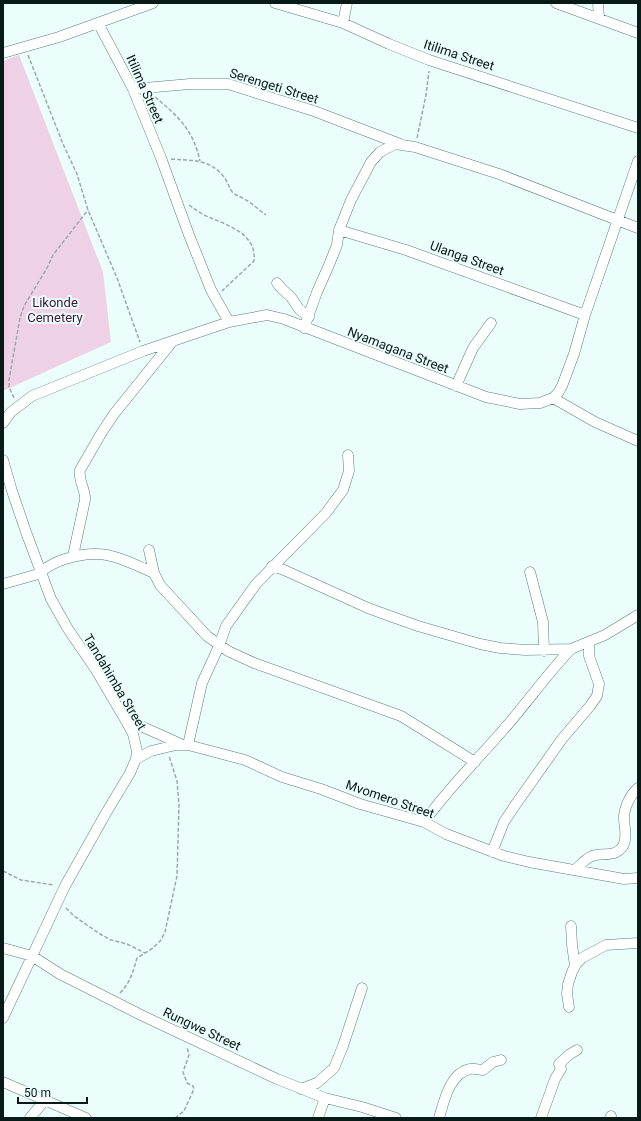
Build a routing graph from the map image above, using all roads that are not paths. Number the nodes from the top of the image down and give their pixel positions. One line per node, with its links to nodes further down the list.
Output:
1 (153, 3): 7 (street)
2 (275, 3): 8 (street, Itilima Street)
3 (347, 3): 8 (street)
4 (556, 3): 6 (street)
5 (598, 3): 6 (street)
6 (599, 18): 9 (street)
7 (98, 23): 10 (street); 11 (street, Itilima Street)
8 (343, 23): 12 (street, Itilima Street)
9 (638, 33)
10 (3, 54)
11 (133, 89): 13 (street, Serengeti Street); 21 (street, Itilima Street)
12 (638, 128)
13 (402, 144): 15 (street, Serengeti Street); 17 (street)
14 (638, 161): 15 (street)
15 (617, 220): 16 (street, Serengeti Street); 19 (street)
16 (638, 228)
17 (339, 230): 19 (street, Ulanga Street); 20 (street)
18 (277, 283): 20 (street)
19 (585, 315): 26 (street)
20 (308, 317): 23 (street)
21 (229, 322): 23 (street, Nyamagana Street); 24 (street, Nyamagana Street)
22 (491, 323): 25 (street)
23 (304, 328): 25 (street, Nyamagana Street)
24 (173, 341): 27 (street, Nyamagana Street); 32 (street)
25 (456, 386): 26 (street, Nyamagana Street)
26 (553, 398): 28 (street)
27 (4, 421)
28 (638, 440)
29 (348, 455): 33 (street)
30 (3, 460): 35 (street, Tandahimba Street)
31 (149, 550): 36 (street)
32 (73, 556): 35 (street); 36 (street)
33 (272, 566): 40 (street); 42 (street)
34 (530, 572): 42 (street)
35 (41, 573): 37 (street); 43 (street, Tandahimba Street)
36 (154, 573): 40 (street)
37 (3, 584)
38 (638, 615): 39 (street)
39 (589, 642): 41 (street); 49 (street)
40 (219, 646): 44 (street); 46 (street)
41 (571, 650): 42 (street); 46 (street)
42 (544, 651)
43 (126, 721): 44 (street); 45 (street, Tandahimba Street)
44 (185, 745): 45 (street, Mvomero Street); 48 (street, Mvomero Street)
45 (136, 759): 55 (street, Tandahimba Street)
46 (475, 762): 48 (street)
47 (638, 788): 50 (street)
48 (424, 822): 49 (street, Mvomero Street)
49 (492, 852): 50 (street, Mvomero Street)
50 (575, 870): 51 (street, Mvomero Street)
51 (638, 878)
52 (571, 926): 56 (street)
53 (638, 943): 56 (street)
54 (3, 948): 55 (street, Rungwe Street)
55 (32, 956): 59 (street, Tandahimba Street); 63 (street, Rungwe Street)
56 (575, 966): 58 (street)
57 (362, 988): 63 (street)
58 (569, 1007)
59 (3, 1018)
60 (577, 1050): 71 (street)
61 (501, 1060): 70 (street)
62 (3, 1082): 65 (street)
63 (301, 1089): 64 (street, Rungwe Street)
64 (325, 1098): 68 (street); 69 (street, Rungwe Street)
65 (45, 1100): 66 (street); 67 (street)
66 (30, 1118)
67 (86, 1118)
68 (318, 1118)
69 (396, 1118)
70 (440, 1118)
71 (541, 1118)

